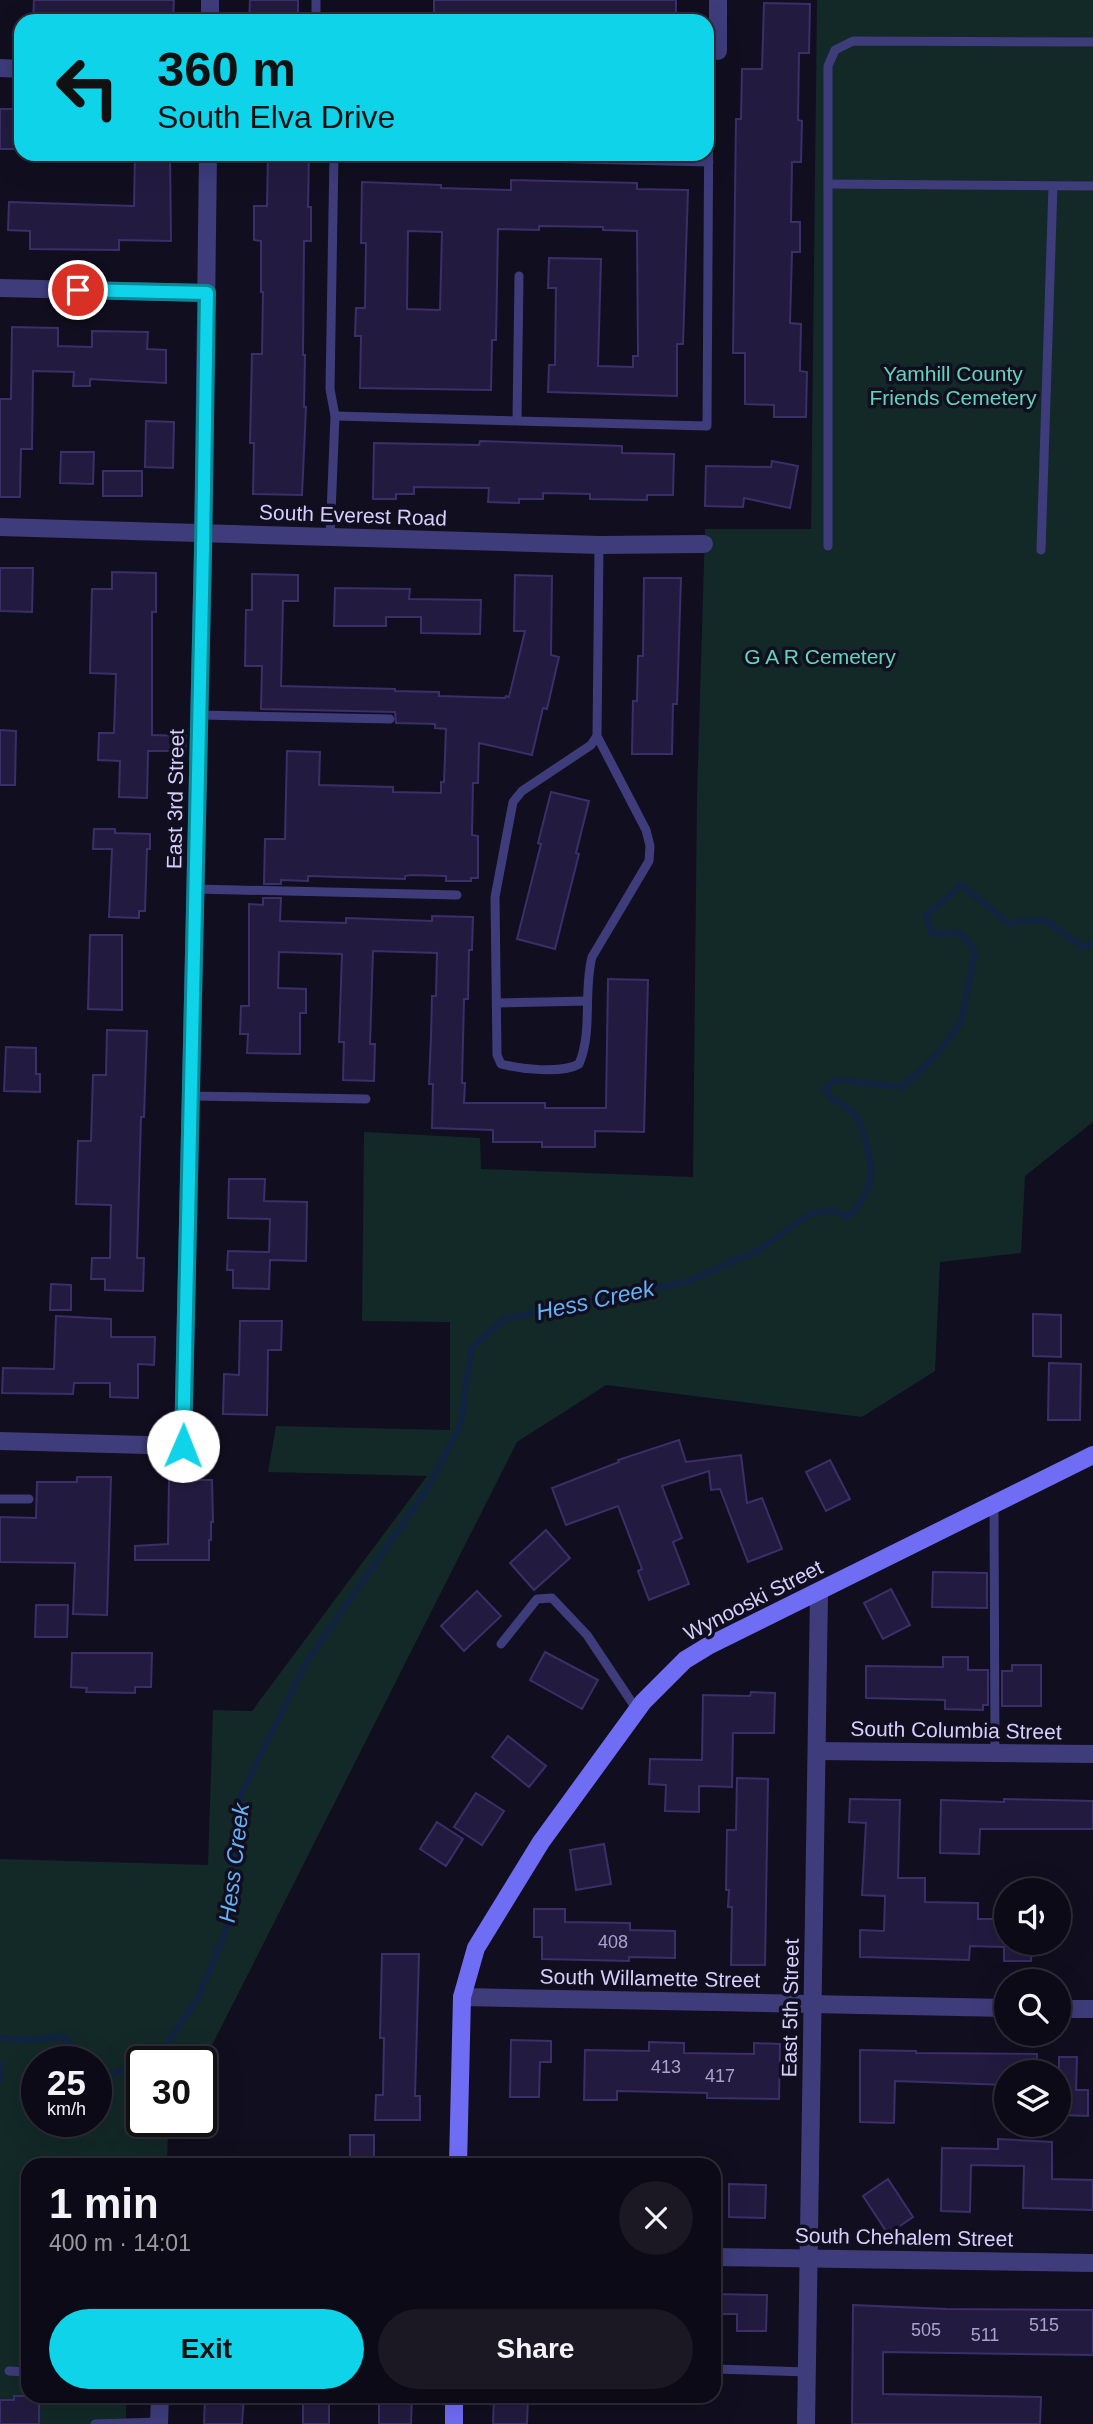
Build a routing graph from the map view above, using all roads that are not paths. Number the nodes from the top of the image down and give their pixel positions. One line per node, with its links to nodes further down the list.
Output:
1 (718, 0): 3 (street)
2 (1093, 43): 8 (lane)
3 (718, 51)
4 (208, 161): 13 (street, East 3rd Street)
5 (334, 161): 14 (lane)
6 (667, 161): 7 (lane)
7 (709, 162): 15 (lane)
8 (828, 184): 9 (lane); 21 (lane)
9 (1053, 186): 10 (lane); 22 (lane)
10 (1093, 186)
11 (519, 276): 15 (lane)
12 (0, 288): 13 (street)
13 (207, 293): 17 (street, East 3rd Street)
14 (335, 416): 15 (lane); 18 (lane)
15 (517, 419)
16 (0, 527): 17 (street, South Everest Road)
17 (204, 533): 18 (street, South Everest Road); 23 (street, East 3rd Street)
18 (330, 537): 20 (street, South Everest Road)
19 (704, 544): 20 (street, South Everest Road)
20 (599, 545): 25 (lane)
21 (828, 546)
22 (1041, 550)
23 (200, 715): 24 (lane); 26 (street, East 3rd Street)
24 (390, 719)
25 (597, 736): 28 (lane); 29 (lane)
26 (196, 889): 27 (lane); 30 (street, East 3rd Street)
27 (457, 895)
28 (587, 1001): 29 (lane); 29 (lane)
29 (497, 1003)
30 (191, 1096): 31 (lane); 32 (street, East 3rd Street)
31 (366, 1099)
32 (0, 1441)
33 (1093, 1455): 36 (main road, Wynooski Street)
34 (0, 1499): 35 (lane)
35 (29, 1499)
36 (994, 1504): 37 (main road, Wynooski Street); 41 (lane)
37 (818, 1593): 39 (main road, Wynooski Street); 40 (street, East 5th Street)
38 (500, 1644): 39 (lane)
39 (637, 1710): 43 (main road, Wynooski Street)
40 (818, 1751): 41 (street, South Columbia Street); 44 (street, East 5th Street)
41 (995, 1753): 42 (street, South Columbia Street)
42 (1093, 1754)
43 (462, 1997): 44 (street, South Willamette Street); 48 (main road, Wynooski Street)
44 (813, 2005): 45 (street, South Willamette Street); 50 (street, East 5th Street)
45 (994, 2008)
46 (1071, 2008): 47 (street)
47 (1093, 2009)
48 (458, 2158)
49 (721, 2258): 50 (street, South Chehalem Street)
50 (809, 2259): 51 (street, South Chehalem Street); 55 (street, East 5th Street)
51 (1093, 2263)
52 (721, 2369): 55 (lane)
53 (9, 2371): 54 (lane)
54 (21, 2372)
55 (807, 2372): 61 (street, East 5th Street)
56 (160, 2403): 58 (street)
57 (454, 2403): 60 (main road)
58 (159, 2423): 59 (lane)
59 (95, 2424)
60 (454, 2424)
61 (806, 2424)

